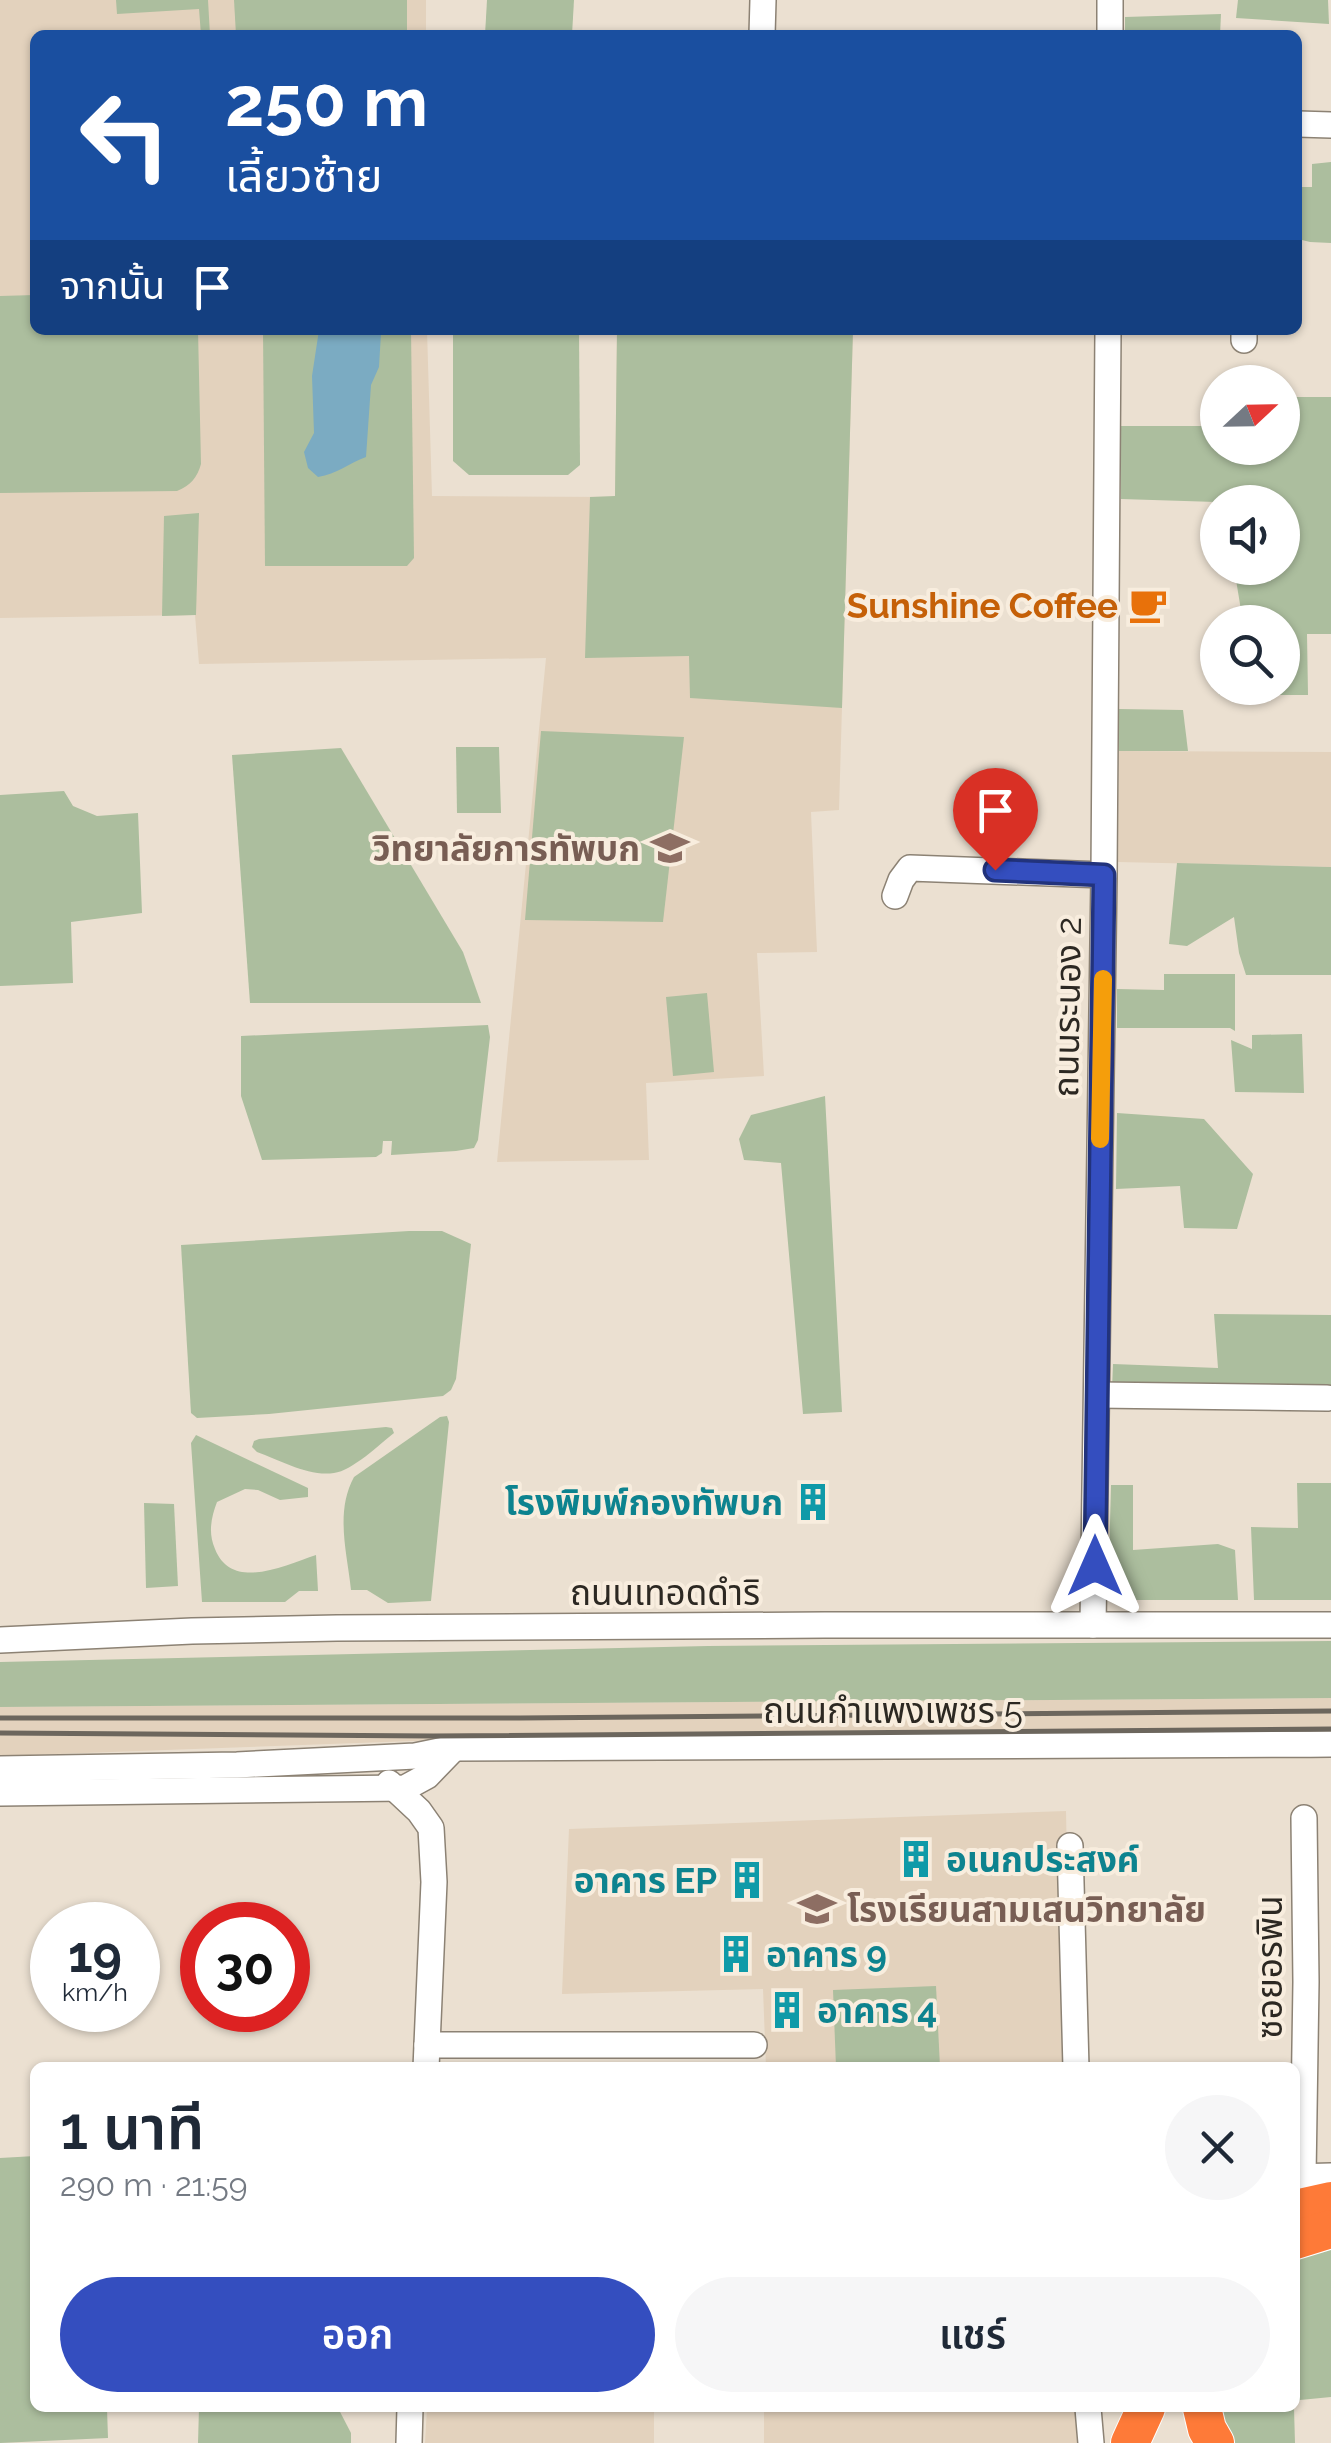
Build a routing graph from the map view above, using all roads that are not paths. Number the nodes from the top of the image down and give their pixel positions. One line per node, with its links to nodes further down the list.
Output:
1 (763, 0): 3 (street)
2 (1110, 0): 4 (street)
3 (762, 30)
4 (1110, 30)
5 (1302, 124): 6 (street)
6 (1331, 125)
7 (1108, 335): 8 (street, ถนนระนอง 2)
8 (1104, 875): 9 (street); 10 (street, ถนนระนอง 2)
9 (895, 896)
10 (1097, 1395): 11 (street); 12 (street, ถนนระนอง 2)
11 (1327, 1398)
12 (1093, 1625): 13 (street, ถนนเทอดดำริ); 14 (street, ถนนเทอดดำริ)
13 (1331, 1625)
14 (0, 1640)
15 (1331, 1744): 16 (street, ถนนกำแพงเพชร 5)
16 (454, 1748): 17 (street, ถนนกำแพงเพชร 5); 19 (street)
17 (364, 1758): 18 (street, ถนนกำแพงเพชร 5); 20 (street)
18 (0, 1769)
19 (427, 1776): 20 (street); 23 (street)
20 (394, 1788): 21 (street); 23 (street)
21 (0, 1794)
22 (1304, 1818): 29 (street, ซอยอรพิน)
23 (431, 1828): 26 (street)
24 (1070, 1846): 27 (street)
25 (754, 2045): 26 (street)
26 (427, 2056)
27 (1076, 2062)
28 (1331, 2176): 29 (street)
29 (1306, 2190)
30 (1331, 2229): 31 (highway)
31 (1300, 2238)
32 (410, 2412): 36 (street)
33 (1088, 2412): 37 (street)
34 (1144, 2412): 38 (highway)
35 (1203, 2412): 39 (highway)
36 (409, 2443)
37 (1091, 2443)
38 (1130, 2443)
39 (1215, 2443)

